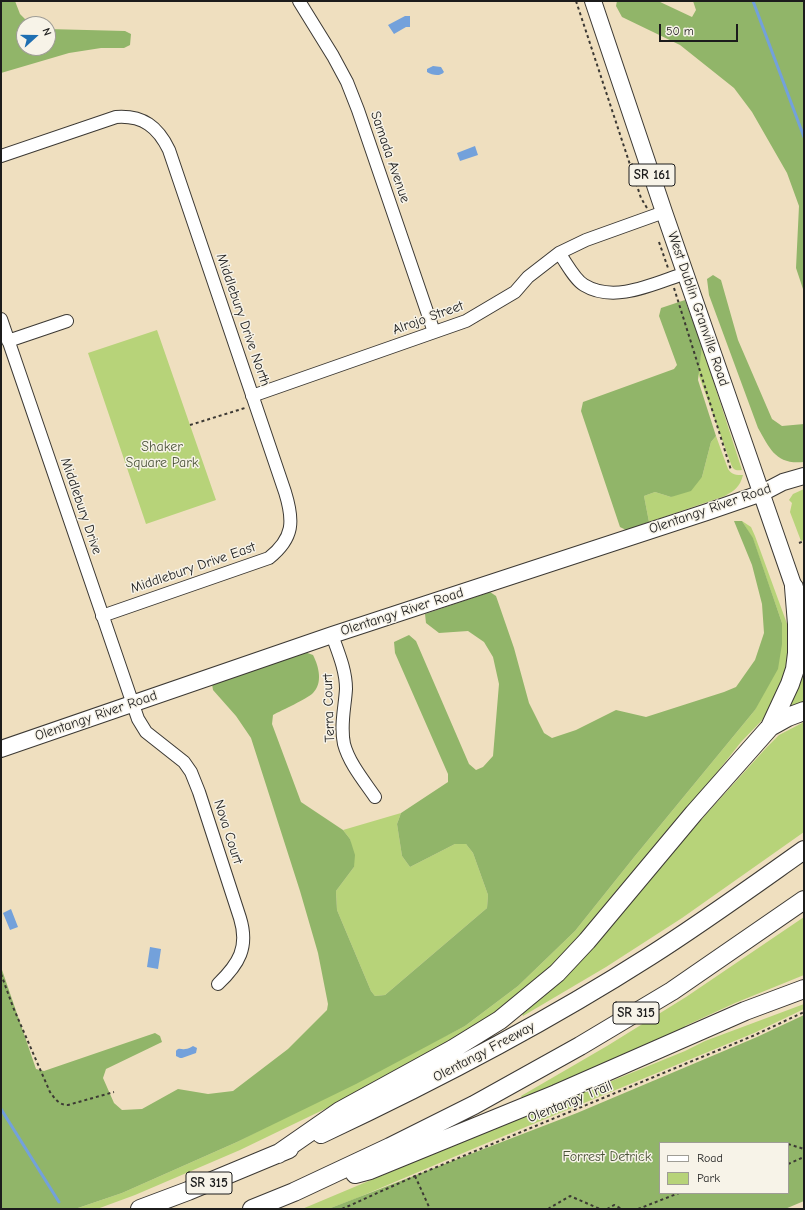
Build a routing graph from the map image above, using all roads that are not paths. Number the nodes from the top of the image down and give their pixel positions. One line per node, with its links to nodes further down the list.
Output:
1 (299, 1): 9 (street, Samada Avenue)
2 (593, 1): 4 (main road, West Dublin Granville Road / SR 161)
3 (1, 156): 11 (street, Middlebury Drive North)
4 (658, 214): 5 (street, Alrojo Street); 6 (main road, West Dublin Granville Road / SR 161)
5 (559, 253): 6 (street); 9 (street, Alrojo Street)
6 (686, 273): 13 (main road, West Dublin Granville Road / SR 161)
7 (1, 319): 10 (street, Middlebury Drive)
8 (67, 321): 10 (street)
9 (434, 332): 11 (street, Alrojo Street)
10 (8, 341): 16 (street, Middlebury Drive)
11 (254, 400): 14 (street, Middlebury Drive North)
12 (804, 476): 13 (main road, Olentangy River Road)
13 (762, 492): 15 (main road, West Dublin Granville Road / SR 161); 18 (main road, Olentangy River Road)
14 (286, 538): 16 (street, Middlebury Drive East)
15 (794, 587): 17 (main road, West Dublin Granville Road / SR 161); 21 (highway)
16 (102, 616): 19 (street, Middlebury Drive)
17 (804, 616)
18 (332, 635): 19 (main road, Olentangy River Road); 23 (street, Terra Court)
19 (132, 704): 22 (main road, Olentangy River Road); 26 (street, Nova Court)
20 (804, 711): 21 (highway)
21 (770, 727): 28 (highway)
22 (1, 749)
23 (375, 797)
24 (804, 850): 28 (highway, Olentangy Freeway / SR 315)
25 (804, 900): 29 (highway, SR 315)
26 (218, 984)
27 (804, 989): 29 (highway)
28 (278, 1154): 30 (highway, Olentangy Freeway / SR 315)
29 (294, 1192): 31 (highway, SR 315)
30 (140, 1209)
31 (252, 1209)

